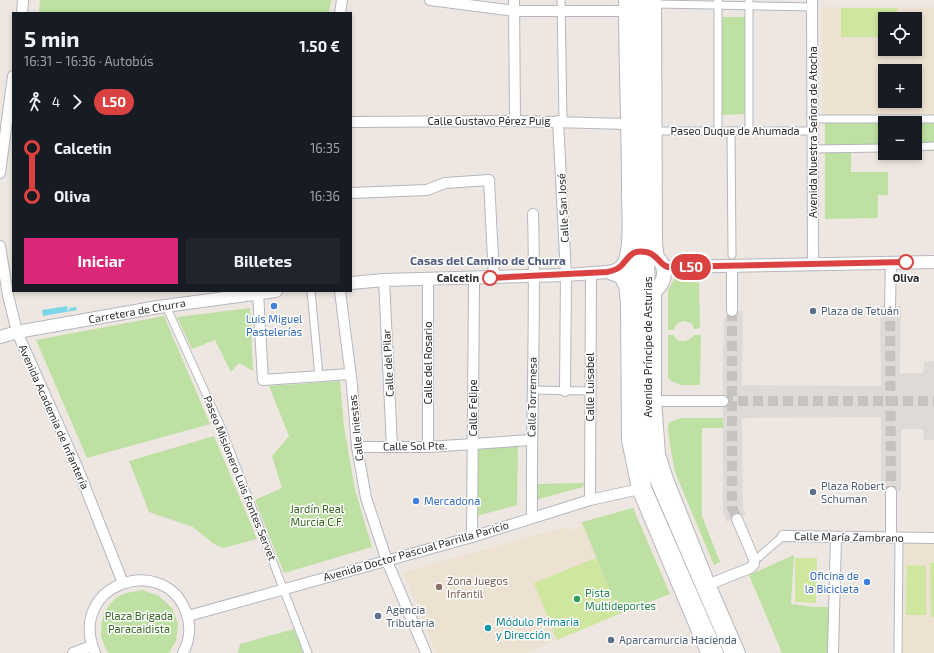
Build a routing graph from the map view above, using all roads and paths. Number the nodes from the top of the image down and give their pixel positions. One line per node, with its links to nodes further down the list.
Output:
1 (23, 0): 15 (street)
2 (342, 0): 16 (street)
3 (430, 0): 12 (street)
4 (514, 0): 12 (street)
5 (561, 0): 13 (street)
6 (624, 0): 14 (street)
7 (634, 0): 38 (main road, Avenida Príncipe de Asturias)
8 (653, 1): 9 (street); 24 (street); 38 (main road, Avenida Príncipe de Asturias)
9 (718, 2): 10 (street); 25 (street)
10 (749, 3): 11 (street); 27 (street)
11 (812, 3): 18 (street, Avenida Nuestra Señora de Atocha)
12 (515, 11): 13 (street); 20 (street)
13 (561, 11): 14 (street); 21 (street)
14 (624, 11): 23 (street)
15 (22, 12)
16 (340, 12)
17 (12, 83): 33 (street)
18 (813, 119): 19 (street, Paseo Duque de Ahumada); 28 (street, Avenida Nuestra Señora de Atocha)
19 (934, 119)
20 (515, 120): 21 (street, Calle Gustavo Pérez Puig); 22 (street, Calle Gustavo Pérez Puig)
21 (561, 121): 23 (street, Calle Gustavo Pérez Puig); 44 (street, Calle San José)
22 (352, 122)
23 (627, 124): 43 (street)
24 (657, 131): 25 (street, Paseo Duque de Ahumada); 38 (street)
25 (718, 131): 26 (street, Paseo Duque de Ahumada)
26 (731, 131): 27 (street, Paseo Duque de Ahumada); 37 (street)
27 (749, 131): 28 (street, Paseo Duque de Ahumada)
28 (813, 131): 32 (street, Avenida Nuestra Señora de Atocha)
29 (934, 146): 30 (street)
30 (922, 147)
31 (878, 148): 32 (street)
32 (813, 149): 41 (street, Avenida Nuestra Señora de Atocha)
33 (0, 173)
34 (352, 193): 47 (street)
35 (533, 214): 45 (street, Calle Torremesa)
36 (0, 246): 59 (street, Avenida Academia de Infantería)
37 (732, 260): 38 (street); 41 (street); 58 (street)
38 (657, 262): 43 (main road); 54 (main road, Avenida Príncipe de Asturias); 54 (main road)
39 (891, 262): 40 (street); 41 (street); 57 (street)
40 (934, 262)
41 (813, 264)
42 (591, 273): 43 (street); 44 (street); 65 (street, Calle Luisabel)
43 (623, 273): 54 (main road); 73 (street)
44 (566, 275): 45 (street); 64 (street, Calle San José)
45 (535, 277): 47 (street); 63 (street, Calle Torremesa)
46 (474, 278): 47 (street); 48 (street); 69 (street, Calle Felipe)
47 (494, 278)
48 (428, 279): 49 (street); 72 (street, Calle del Rosario)
49 (384, 280): 50 (street); 71 (street, Calle del Pilar)
50 (352, 283)
51 (267, 292): 55 (street, Carretera de Churra)
52 (311, 292): 62 (street)
53 (340, 292): 61 (street, Calle Iniestas)
54 (646, 292): 66 (street); 73 (main road, Avenida Príncipe de Asturias); 96 (main road, Avenida Príncipe de Asturias)
55 (258, 293): 56 (street, Carretera de Churra); 62 (street)
56 (166, 306): 59 (street, Carretera de Churra); 87 (street, Paseo Misionero Luis Fontes Servet)
57 (890, 306)
58 (732, 311)
59 (17, 332): 60 (street, Carretera de Churra); 85 (street, Avenida Academia de Infantería)
60 (0, 337)
61 (350, 374): 62 (street); 70 (street, Calle Iniestas)
62 (319, 376)
63 (532, 390): 64 (street); 68 (street, Calle Torremesa)
64 (565, 391): 65 (street)
65 (590, 391): 75 (street, Calle Luisabel)
66 (656, 401): 67 (street); 86 (street)
67 (723, 401)
68 (531, 440): 69 (street, Calle Sol Pte.); 76 (street, Calle Torremesa)
69 (473, 444): 72 (street, Calle Sol Pte.); 79 (street, Calle Felipe)
70 (357, 447): 71 (street, Calle Sol Pte.); 84 (street, Calle Iniestas)
71 (392, 447): 72 (street, Calle Sol Pte.)
72 (428, 447)
73 (640, 489): 75 (street, Avenida Doctor Pascual Parrilla Paricio); 94 (street); 95 (main road, Avenida Príncipe de Asturias)
74 (891, 492): 82 (street)
75 (590, 500): 76 (street, Avenida Doctor Pascual Parrilla Paricio)
76 (532, 518): 79 (street, Avenida Doctor Pascual Parrilla Paricio)
77 (737, 519): 83 (street)
78 (783, 536): 80 (street, Calle María Zambrano); 83 (street, Calle María Zambrano)
79 (472, 537): 84 (street, Avenida Doctor Pascual Parrilla Paricio)
80 (836, 537): 82 (street, Calle María Zambrano); 98 (street)
81 (934, 538): 82 (street, Calle María Zambrano)
82 (895, 539): 99 (street)
83 (754, 559): 86 (street, Calle María Zambrano)
84 (387, 561): 87 (street, Avenida Doctor Pascual Parrilla Paricio); 93 (street, Calle Iniestas)
85 (124, 583): 88 (street); 89 (street)
86 (710, 584): 97 (street)
87 (284, 589): 88 (street, Avenida Doctor Pascual Parrilla Paricio); 92 (street, Paseo Misionero Luis Fontes Servet)
88 (188, 616): 91 (street)
89 (93, 649): 90 (street)
90 (73, 653)
91 (183, 653)
92 (308, 653)
93 (426, 653)
94 (706, 653)
95 (716, 653)
96 (732, 653)
97 (740, 653)
98 (833, 653)
99 (898, 653)

